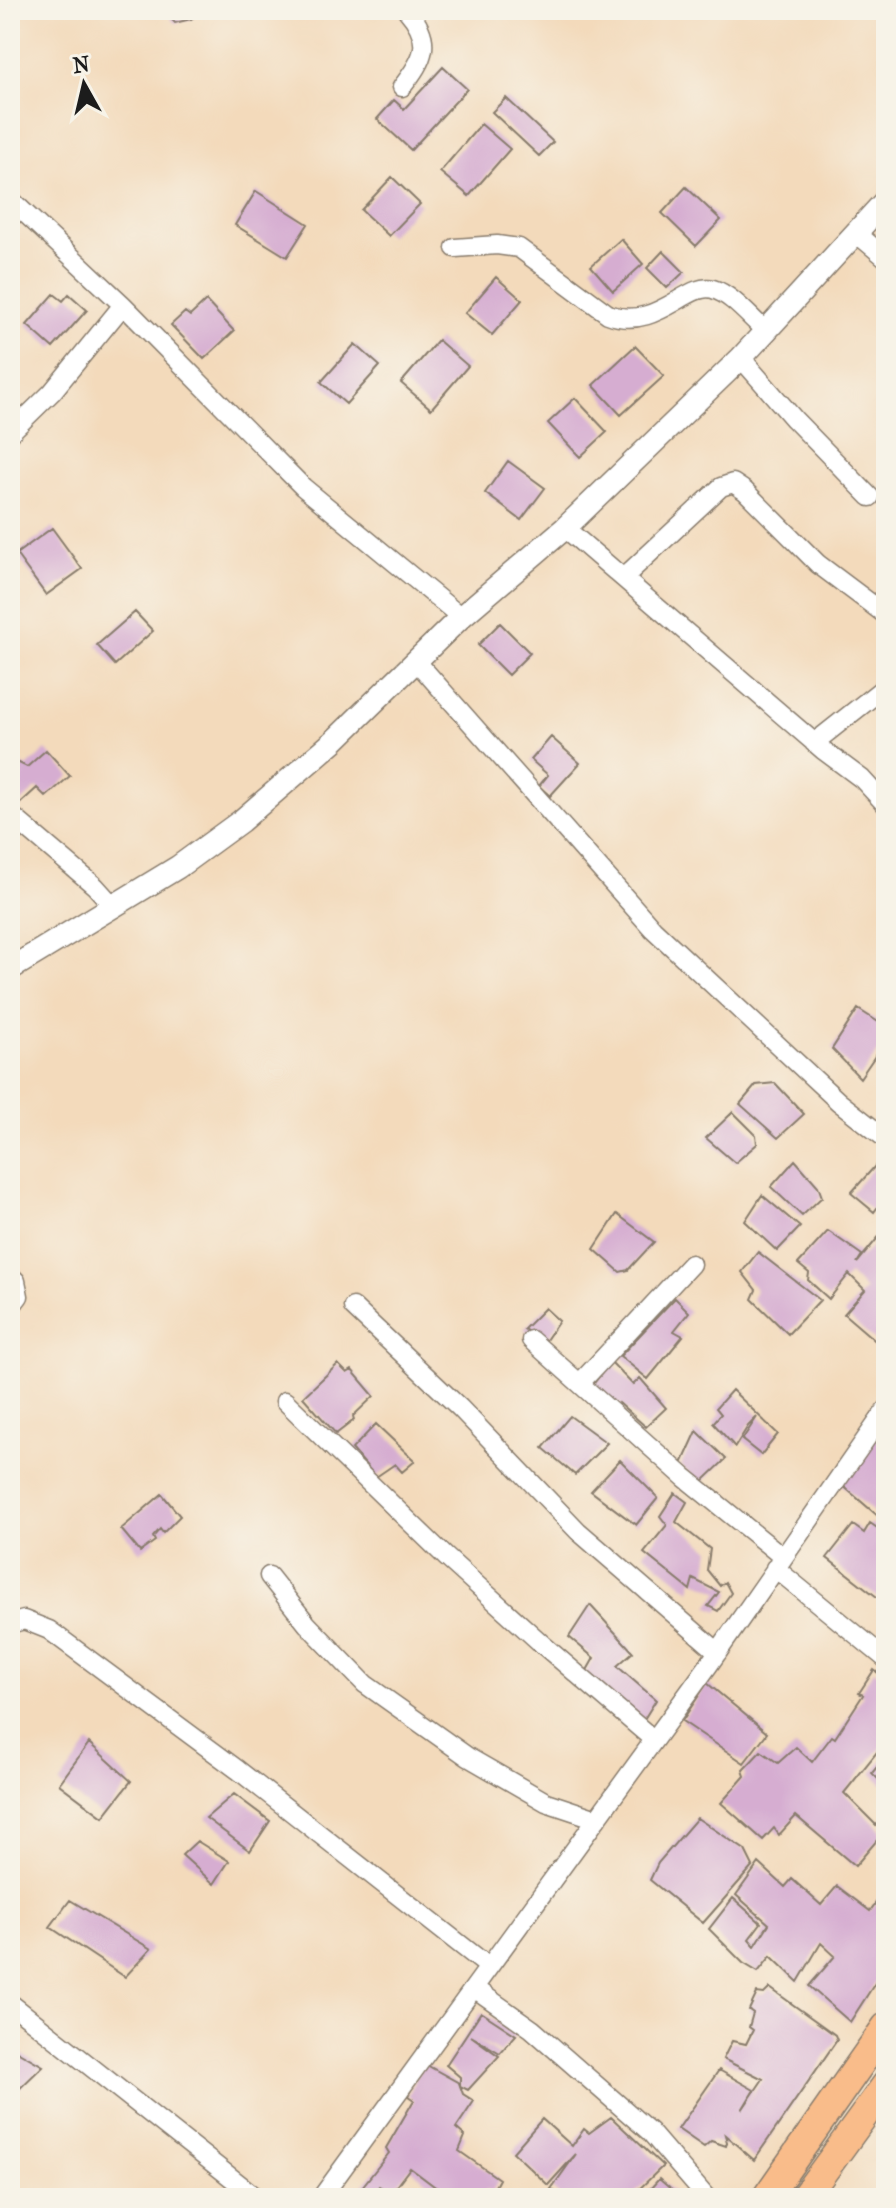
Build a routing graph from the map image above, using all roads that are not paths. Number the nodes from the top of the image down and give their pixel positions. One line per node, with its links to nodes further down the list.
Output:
1 (407, 10): 2 (street)
2 (402, 87)
3 (886, 200): 5 (street)
4 (11, 203): 8 (street)
5 (856, 233): 7 (street); 9 (street)
6 (455, 248): 9 (street)
7 (886, 258)
8 (123, 305): 11 (street); 16 (street)
9 (767, 332): 10 (street)
10 (741, 358): 12 (street); 13 (street)
11 (10, 433)
12 (870, 497)
13 (565, 528): 14 (street); 16 (street)
14 (623, 578): 15 (street); 19 (street)
15 (886, 615)
16 (461, 617): 17 (street)
17 (417, 662): 22 (street); 24 (street)
18 (886, 686): 19 (street)
19 (814, 743): 20 (street)
20 (886, 805)
21 (10, 814): 22 (street)
22 (114, 907): 23 (street)
23 (10, 969)
24 (886, 1139)
25 (691, 1264): 30 (street)
26 (10, 1275): 28 (street)
27 (353, 1307): 36 (street)
28 (10, 1308)
29 (531, 1340): 30 (street)
30 (580, 1383): 33 (street)
31 (285, 1401): 38 (street)
32 (886, 1410): 33 (street)
33 (779, 1562): 36 (street); 37 (street)
34 (269, 1576): 39 (street)
35 (10, 1624): 40 (street)
36 (718, 1652): 38 (street)
37 (886, 1659)
38 (654, 1740): 39 (street)
39 (597, 1819): 40 (street)
40 (489, 1967): 41 (street)
41 (474, 1988): 45 (street); 47 (street)
42 (10, 2003): 46 (street)
43 (886, 2027): 48 (main road)
44 (886, 2085): 49 (main road)
45 (706, 2197)
46 (257, 2198)
47 (321, 2198)
48 (766, 2198)
49 (804, 2198)

